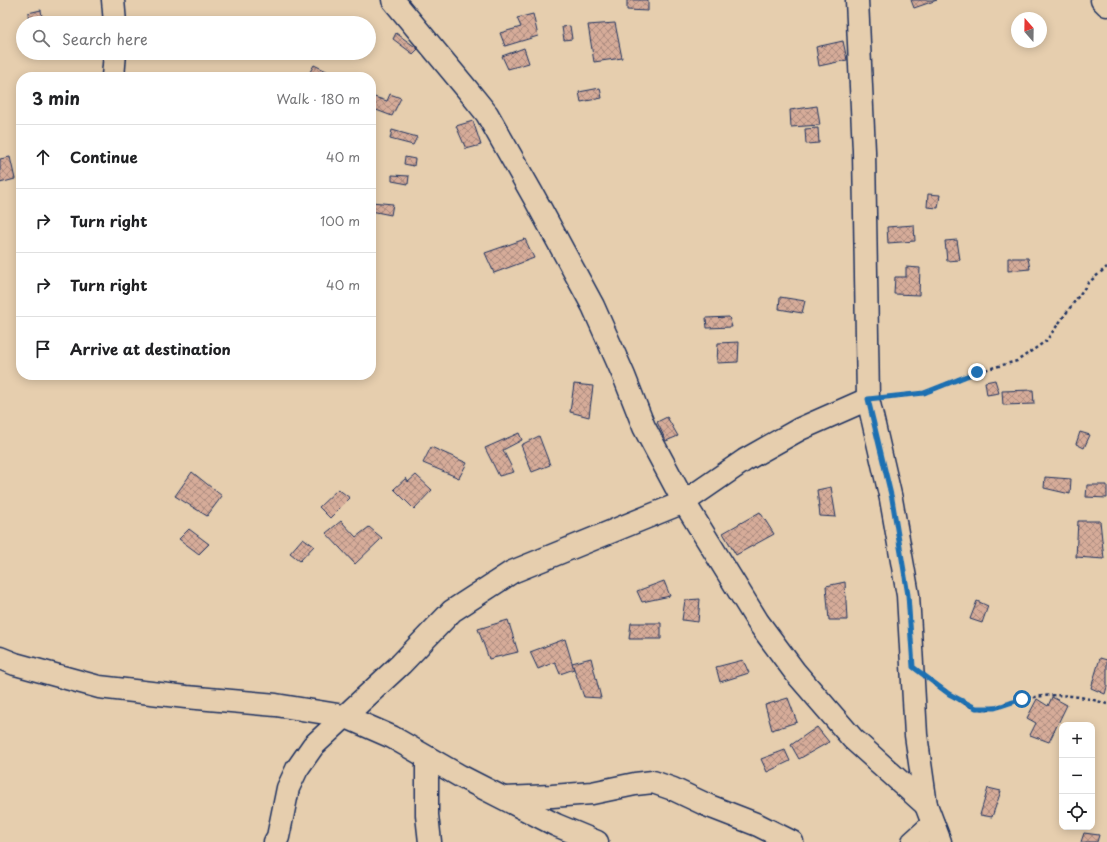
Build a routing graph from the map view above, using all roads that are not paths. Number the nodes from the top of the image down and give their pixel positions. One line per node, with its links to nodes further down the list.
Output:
1 (113, 0): 6 (street)
2 (393, 0): 10 (street)
3 (857, 0): 9 (street)
4 (1102, 0): 5 (street)
5 (1107, 5)
6 (114, 16)
7 (114, 60): 8 (street)
8 (113, 72)
9 (868, 399): 10 (street); 15 (street)
10 (684, 502): 12 (street); 15 (street)
11 (0, 658): 12 (street)
12 (344, 716): 13 (street); 16 (street)
13 (427, 758): 14 (street); 17 (street)
14 (502, 798): 18 (street); 19 (street)
15 (933, 823): 20 (street)
16 (275, 842)
17 (430, 842)
18 (597, 842)
19 (792, 842)
20 (913, 842)

